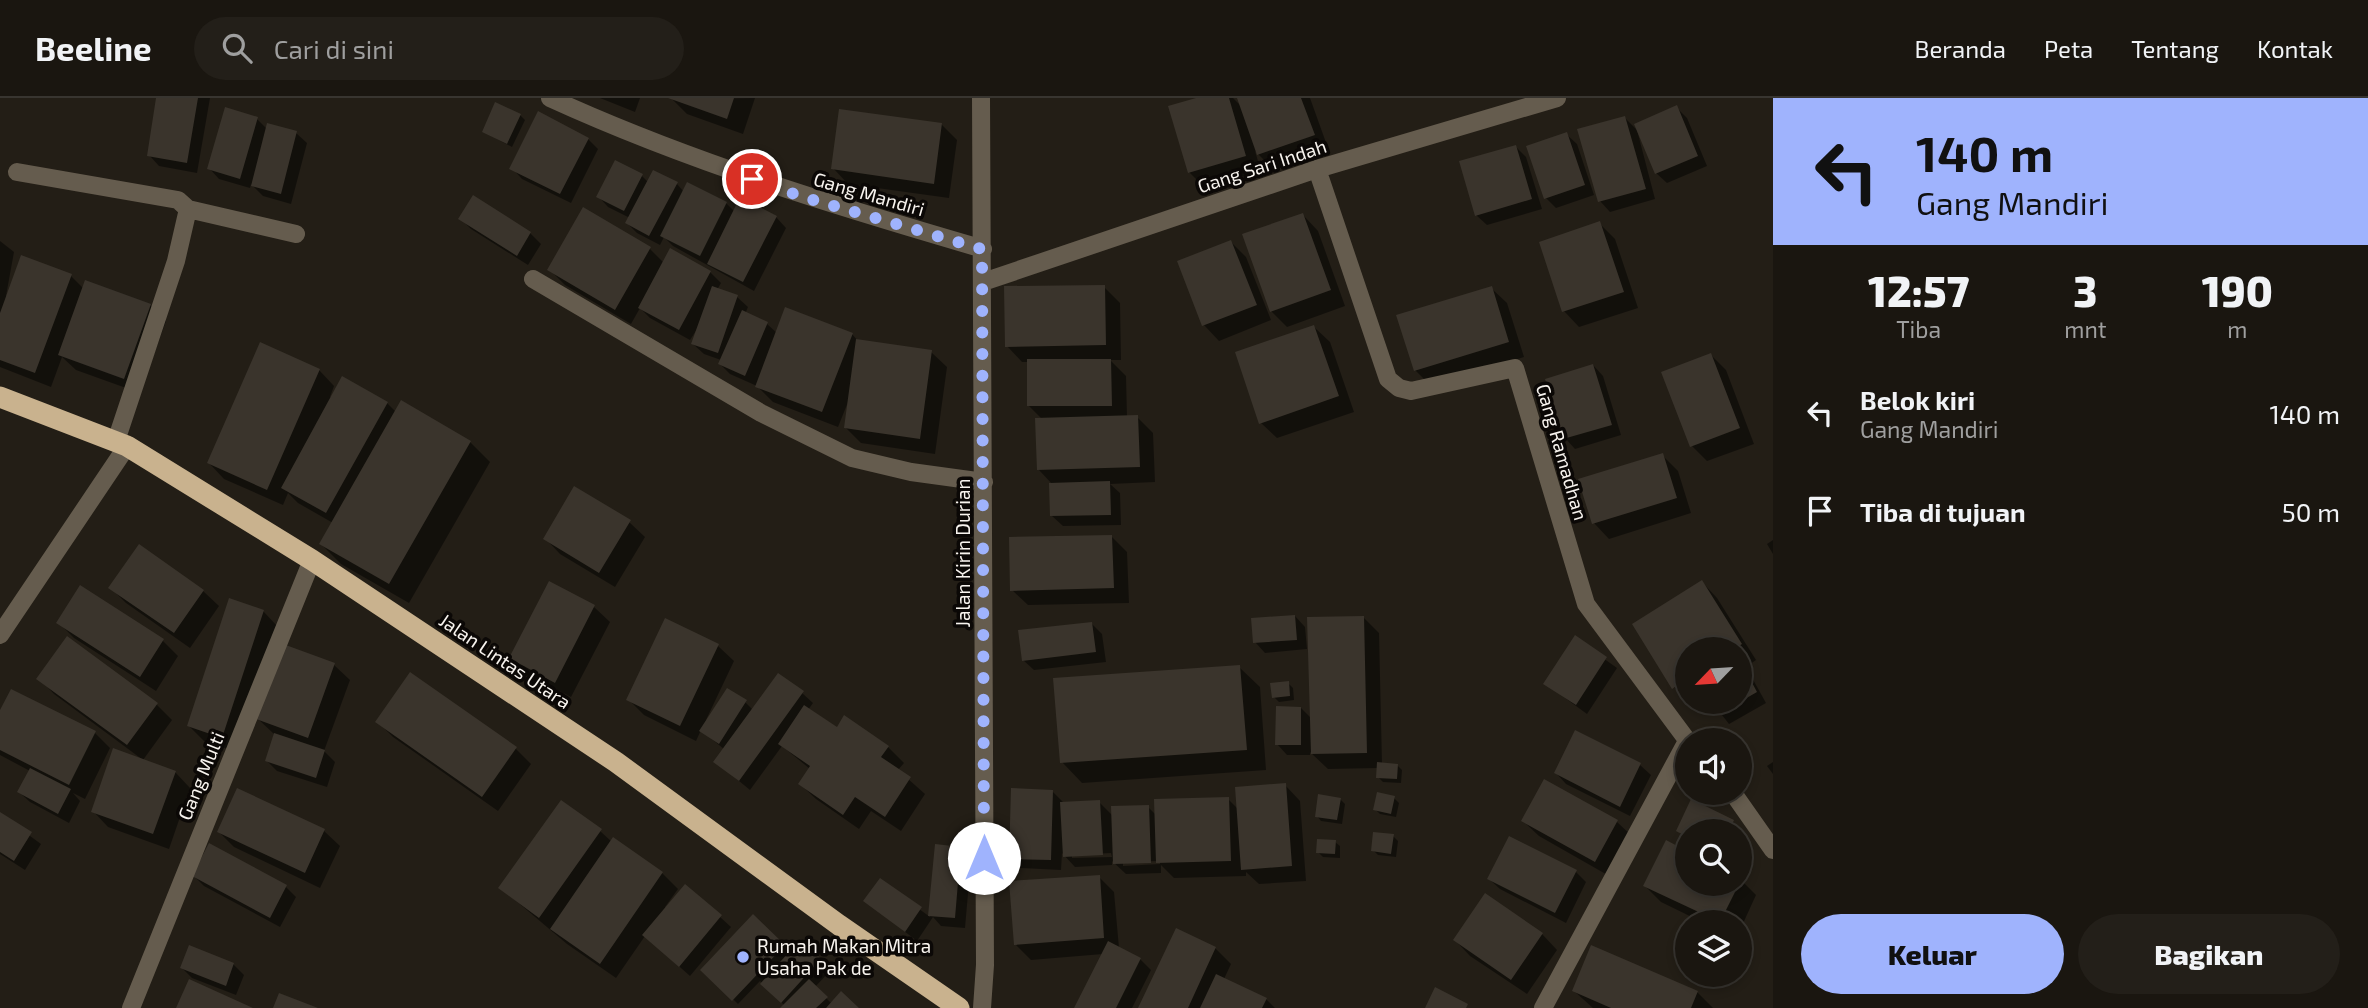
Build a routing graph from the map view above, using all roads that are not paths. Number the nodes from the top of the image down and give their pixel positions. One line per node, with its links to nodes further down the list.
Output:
1 (550, 98): 8 (street, Gang Mandiri)
2 (981, 98): 8 (street, Jalan Kirin Durian)
3 (1558, 98): 4 (street, Gang Sari Indah)
4 (1317, 169): 10 (street, Gang Sari Indah); 16 (street, Gang Ramadhan)
5 (16, 172): 6 (street)
6 (188, 209): 7 (street); 12 (street)
7 (296, 234)
8 (982, 249): 10 (street, Jalan Kirin Durian)
9 (533, 279): 13 (street)
10 (984, 282): 13 (street, Jalan Kirin Durian)
11 (0, 397): 12 (highway, Jalan Lintas Utara)
12 (121, 443): 14 (highway, Jalan Lintas Utara); 15 (street)
13 (984, 482): 22 (street, Jalan Kirin Durian)
14 (312, 560): 20 (street, Gang Multi); 21 (highway, Jalan Lintas Utara)
15 (0, 635)
16 (1679, 728)
17 (1675, 764): 23 (street, Gang Ramadhan)
18 (1741, 805): 19 (street)
19 (1773, 850)
20 (131, 1008)
21 (959, 1008)
22 (982, 1008)
23 (1543, 1008)

